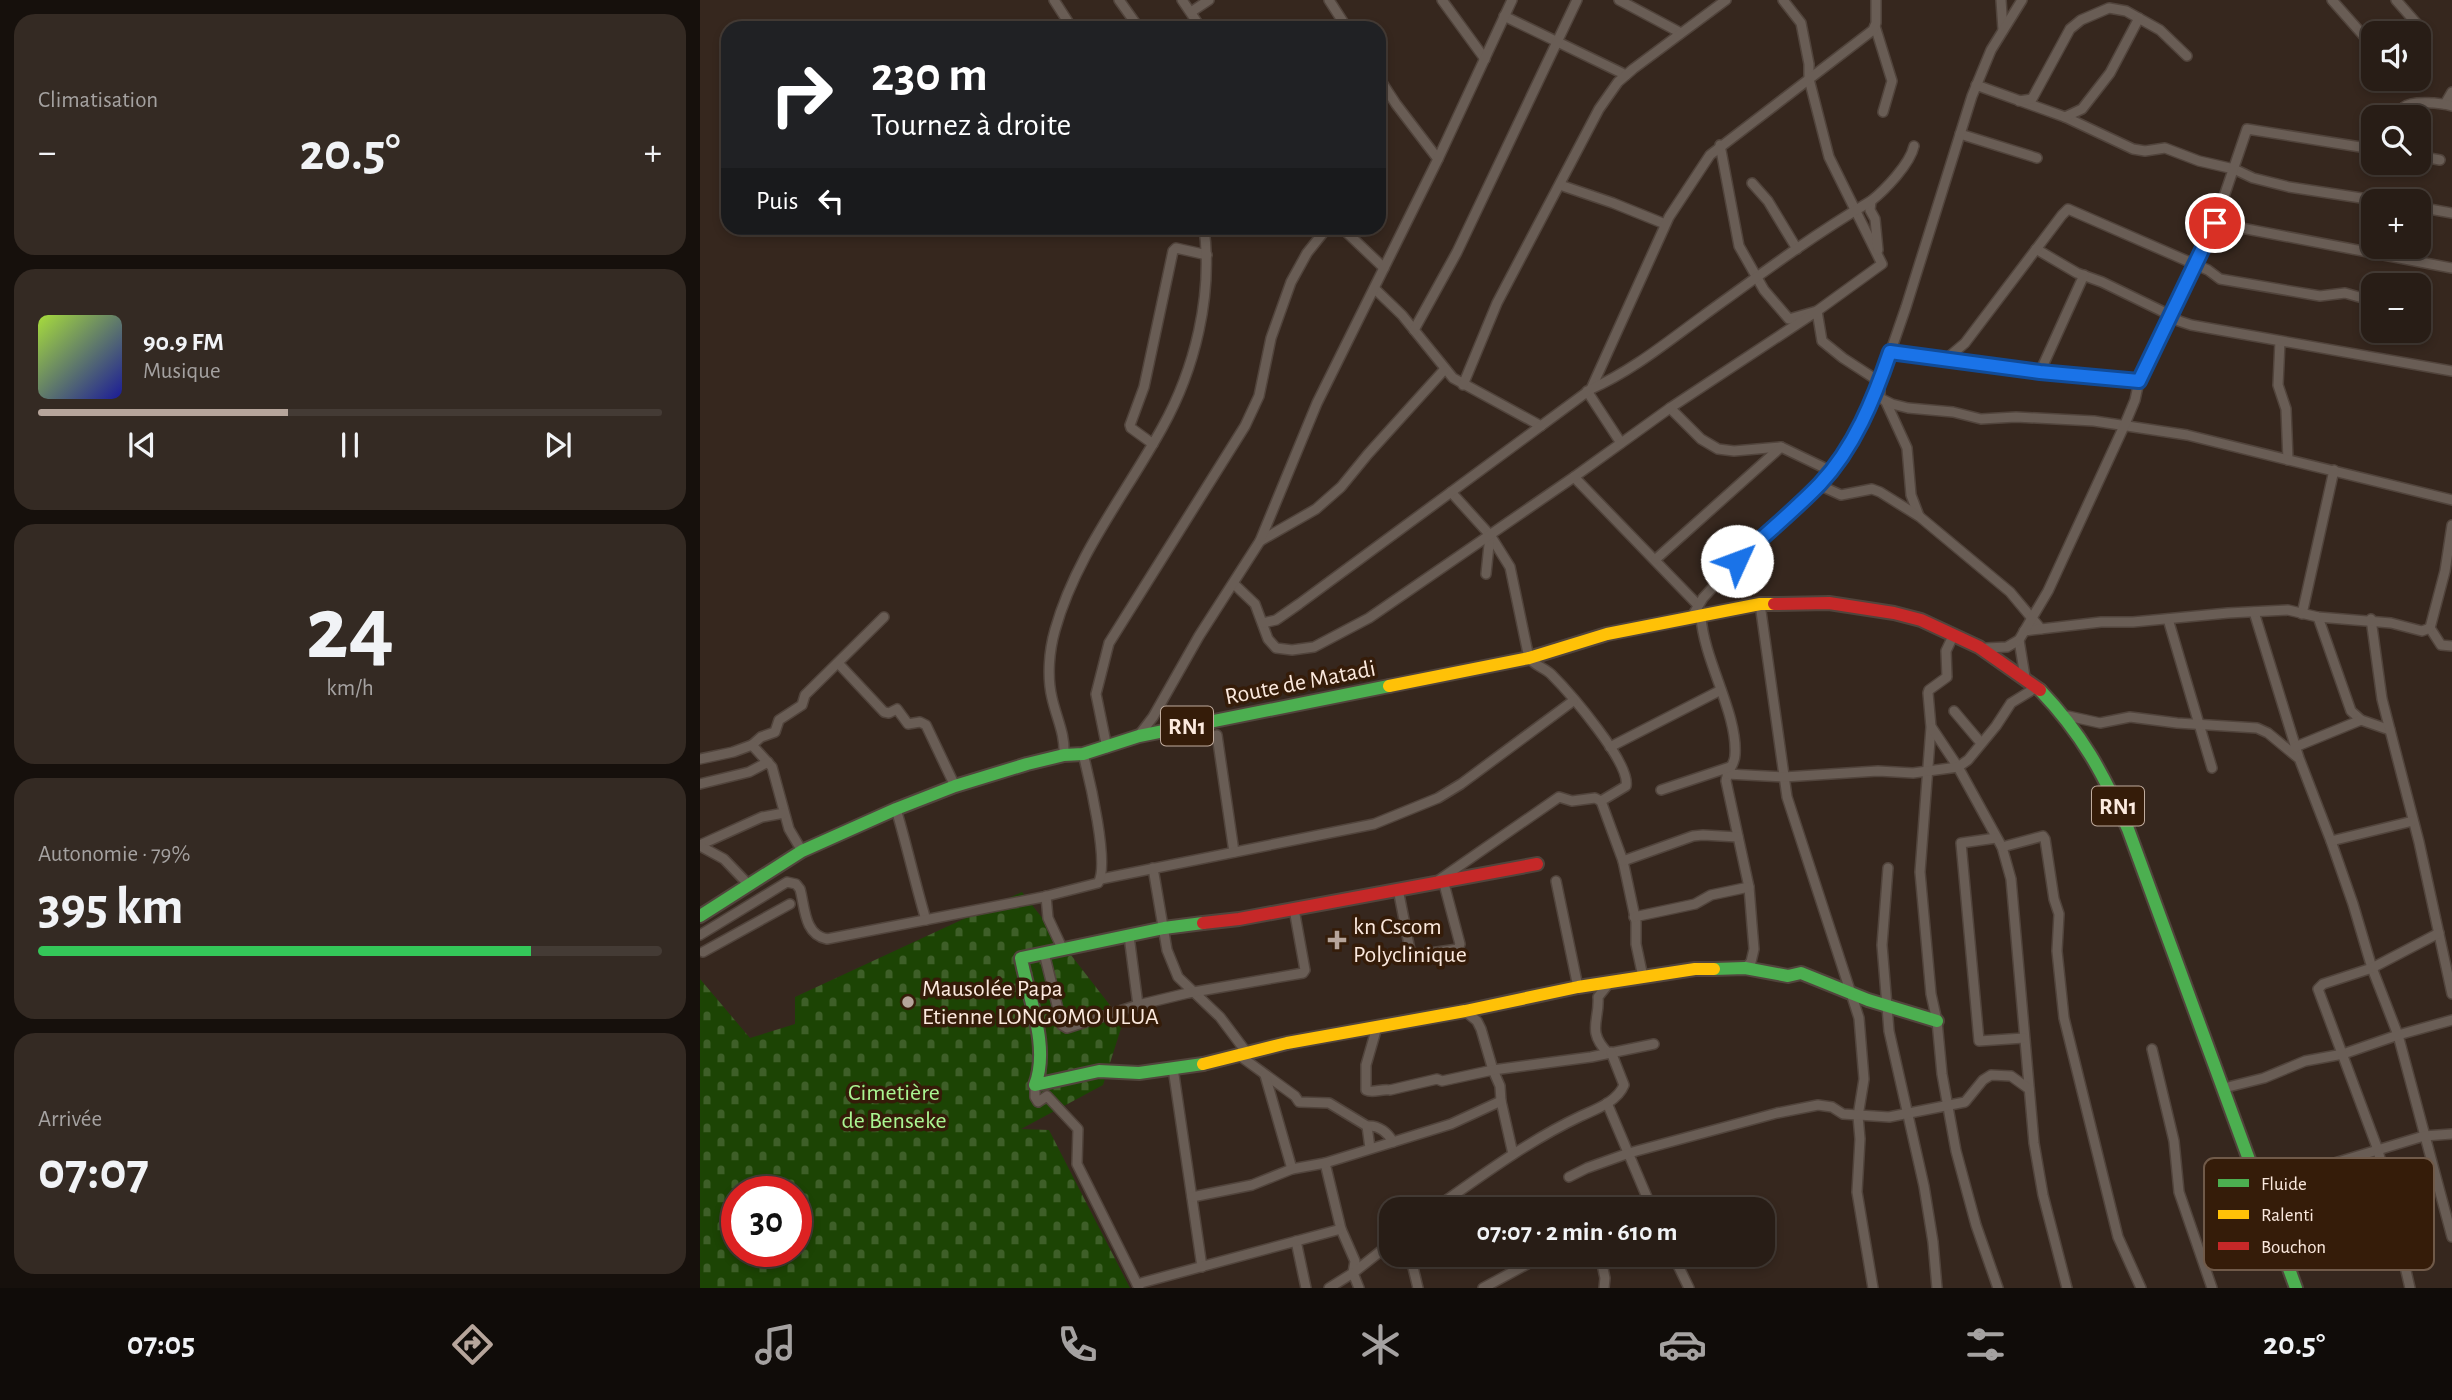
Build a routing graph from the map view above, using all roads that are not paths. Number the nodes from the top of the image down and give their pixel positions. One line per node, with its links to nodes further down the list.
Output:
1 (1054, 0): 20 (street)
2 (1119, 0): 21 (street)
3 (1182, 0): 17 (street)
4 (1209, 0): 17 (street)
5 (1329, 0): 23 (street)
6 (1442, 0): 31 (street)
7 (1512, 0): 18 (street)
8 (1577, 0): 29 (street)
9 (1619, 0): 27 (street)
10 (1726, 0): 27 (street)
11 (1783, 0): 33 (street)
12 (1876, 0): 25 (street)
13 (2000, 0): 26 (street)
14 (2022, 0): 26 (street)
15 (2332, 0): 28 (street)
16 (2396, 0): 24 (street)
17 (1191, 12): 22 (street)
18 (1504, 16): 29 (street); 31 (street)
19 (2139, 18): 30 (street); 37 (street); 41 (street)
20 (1068, 21)
21 (1134, 21)
22 (1197, 21)
23 (1342, 21)
24 (2414, 21)
25 (1875, 26): 33 (street); 40 (street)
26 (2003, 30): 34 (street)
27 (1681, 33): 32 (street)
28 (2361, 33)
29 (1559, 43): 32 (street); 78 (street)
30 (2187, 55)
31 (1485, 59): 49 (street)
32 (1626, 75): 54 (street)
33 (1809, 79): 43 (street); 58 (street)
34 (1976, 85): 37 (street); 42 (street)
35 (1386, 88): 49 (street)
36 (2452, 92): 39 (street)
37 (2018, 101): 41 (street)
38 (2408, 105): 39 (street)
39 (2448, 105)
40 (1883, 112)
41 (2065, 117): 52 (street)
42 (1960, 134): 47 (street); 80 (street)
43 (1720, 145): 46 (street); 51 (street)
44 (1914, 146): 56 (street)
45 (2361, 146): 52 (street)
46 (1710, 155): 51 (street); 61 (street)
47 (2037, 158)
48 (2431, 158): 50 (street)
49 (1437, 159): 70 (street)
50 (2440, 160)
51 (1724, 161): 73 (street)
52 (2234, 169): 55 (street); 60 (street)
53 (1752, 183): 65 (street)
54 (1560, 185): 61 (street); 87 (street)
55 (2361, 198)
56 (1871, 201): 58 (street); 68 (street)
57 (2431, 209): 59 (street)
58 (1855, 210): 65 (street); 68 (street)
59 (2452, 213)
60 (2215, 223): 69 (street); 71 (street)
61 (1665, 224): 88 (street)
62 (1205, 235): 67 (street)
63 (1321, 235): 144 (street)
64 (1349, 235): 70 (street)
65 (1797, 249): 73 (street)
66 (2036, 249): 69 (street); 72 (street); 81 (street)
67 (1207, 255): 94 (street); 94 (street)
68 (1879, 257): 76 (street)
69 (2195, 265): 75 (street); 77 (street)
70 (1384, 268): 74 (street)
71 (2452, 268)
72 (2084, 275): 77 (street); 84 (street)
73 (1757, 276): 76 (street); 88 (street)
74 (1375, 289): 78 (street); 106 (street)
75 (2361, 298)
76 (1817, 312): 86 (street); 90 (street)
77 (2172, 316): 79 (street); 85 (street)
78 (1414, 330): 82 (street)
79 (2280, 341): 83 (street); 96 (street)
80 (1890, 352): 81 (street); 86 (street)
81 (1945, 360): 84 (street)
82 (1444, 370): 87 (street); 106 (street)
83 (2452, 371)
84 (2040, 372): 85 (street)
85 (2139, 381): 91 (street)
86 (1880, 382): 89 (street); 98 (street)
87 (1463, 385): 92 (street)
88 (1589, 390): 92 (street); 93 (street)
89 (1886, 402): 91 (street); 103 (street)
90 (1670, 408): 93 (street); 95 (street)
91 (2125, 424): 96 (street); 116 (street)
92 (1541, 426): 101 (street)
93 (1620, 443): 99 (street)
94 (1153, 444): 147 (street)
95 (1781, 447): 98 (street); 107 (street)
96 (2288, 460): 97 (street)
97 (2334, 470): 102 (street); 114 (street)
98 (1831, 471): 100 (street)
99 (1574, 477): 105 (street); 107 (street)
100 (1819, 485): 103 (street); 113 (street)
101 (1451, 492): 105 (street); 120 (street)
102 (2452, 500)
103 (1920, 517): 116 (street)
104 (2452, 525): 108 (street)
105 (1490, 535): 109 (street); 120 (street); 127 (street)
106 (1260, 541): 110 (street)
107 (1656, 559): 113 (street)
108 (2448, 572): 121 (street)
109 (1486, 574)
110 (1234, 584): 120 (street); 140 (street)
111 (1760, 604): 113 (main road, RN1); 123 (main road, RN1); 154 (street)
112 (2254, 612): 114 (street); 118 (street); 145 (street)
113 (1696, 614): 127 (main road, Route de Matadi / RN1); 131 (street)
114 (2302, 614): 117 (street)
115 (884, 617): 128 (street)
116 (2033, 617): 122 (street); 124 (street)
117 (2318, 617): 119 (street); 135 (street)
118 (2168, 619): 122 (street); 136 (street)
119 (2371, 619): 121 (street); 138 (street)
120 (1263, 623)
121 (2430, 628): 125 (street)
122 (2041, 629): 124 (street)
123 (1954, 635): 126 (main road, RN1); 137 (street)
124 (2022, 636): 126 (street); 129 (street)
125 (2452, 646)
126 (1979, 648): 129 (main road, RN1)
127 (1529, 658): 132 (street); 140 (main road, Route de Matadi / RN1)
128 (838, 663): 142 (street); 156 (street)
129 (2026, 679): 130 (main road, RN1)
130 (2037, 687): 134 (main road, RN1); 141 (street)
131 (1721, 690): 143 (street); 152 (street)
132 (1573, 701): 143 (street); 168 (street)
133 (1954, 711): 141 (street)
134 (2063, 715): 136 (street); 217 (main road, RN1)
135 (2361, 720): 138 (street); 145 (street)
136 (2200, 723): 145 (street); 151 (street)
137 (1931, 727): 150 (street); 153 (street)
138 (2390, 730): 161 (street)
139 (1217, 735): 168 (street)
140 (1139, 736): 144 (main road, Route de Matadi / RN1)
141 (1982, 743): 150 (street)
142 (752, 745): 148 (street); 149 (street)
143 (1611, 747): 158 (street)
144 (1107, 748): 146 (main road, Route de Matadi / RN1)
145 (2295, 752): 164 (street)
146 (1083, 754): 147 (main road, Route de Matadi / RN1); 173 (street)
147 (1064, 755): 156 (main road, Route de Matadi / RN1)
148 (700, 759)
149 (768, 762): 155 (street); 160 (street)
150 (1958, 767): 153 (street); 163 (street)
151 (2211, 768)
152 (1728, 770): 154 (street); 157 (street); 162 (street)
153 (1927, 771): 154 (street); 204 (street)
154 (1784, 777): 199 (street)
155 (700, 784)
156 (955, 786): 159 (main road, Route de Matadi / RN1)
157 (1661, 790)
158 (1601, 802): 169 (street); 174 (street)
159 (896, 809): 167 (main road, Route de Matadi / RN1); 184 (street)
160 (784, 813): 165 (street); 167 (street)
161 (2413, 821): 164 (street); 186 (street)
162 (1738, 837): 169 (street); 177 (street)
163 (1996, 838): 166 (street); 207 (street)
164 (2331, 841): 193 (street)
165 (700, 846): 176 (street)
166 (2003, 848): 207 (street); 269 (street)
167 (802, 850): 176 (main road, Route de Matadi / RN1)
168 (1234, 852): 171 (street)
169 (1623, 861): 183 (street)
170 (1537, 864): 174 (main road)
171 (1153, 869): 173 (street); 185 (street)
172 (1888, 869): 201 (street)
173 (1101, 878): 179 (street)
174 (1440, 880): 178 (main road); 178 (street)
175 (1556, 881): 196 (street)
176 (748, 884): 182 (main road, Route de Matadi / RN1)
177 (1749, 887): 183 (street); 192 (street)
178 (1398, 890): 181 (main road)
179 (1046, 896): 184 (street); 189 (street)
180 (790, 904): 190 (street)
181 (1294, 909): 185 (main road); 197 (street)
182 (700, 916)
183 (1634, 917): 194 (street)
184 (926, 920): 187 (street)
185 (1164, 928): 188 (main road); 197 (street)
186 (2439, 933): 193 (street); 198 (street)
187 (700, 934)
188 (1129, 936): 189 (main road); 200 (street)
189 (1063, 950): 191 (main road)
190 (703, 952)
191 (1044, 953): 200 (street); 216 (main road)
192 (1745, 968): 194 (main road); 199 (main road)
193 (2372, 968): 206 (street); 211 (street)
194 (1643, 977): 195 (main road)
195 (1609, 982): 196 (main road); 210 (street)
196 (1578, 987): 202 (main road)
197 (1192, 992): 200 (street); 212 (street)
198 (2452, 994)
199 (1854, 997): 201 (main road); 223 (street)
200 (1138, 1005)
201 (1887, 1007): 204 (main road); 222 (street)
202 (1465, 1012): 205 (main road); 214 (street)
203 (2452, 1020): 206 (street)
204 (1937, 1021): 221 (street)
205 (1377, 1027): 212 (main road); 214 (street)
206 (2398, 1035): 211 (street); 226 (street)
207 (2024, 1038): 218 (street)
208 (1654, 1044): 210 (street)
209 (2151, 1049): 247 (street)
210 (1609, 1052): 214 (street); 220 (street)
211 (2343, 1054): 217 (street); 229 (street)
212 (1243, 1055): 213 (main road); 215 (street)
213 (1173, 1068): 216 (main road); 240 (street)
214 (1493, 1070): 219 (street)
215 (1265, 1075): 224 (street); 237 (street)
216 (1035, 1085): 257 (street)
217 (2224, 1088): 232 (main road, RN1)
218 (2029, 1089): 221 (street); 268 (street)
219 (1501, 1101): 227 (street); 231 (street)
220 (1607, 1103): 230 (street); 231 (street)
221 (1948, 1107): 222 (street); 267 (street)
222 (1910, 1114): 223 (street); 266 (street)
223 (1858, 1116): 230 (street); 265 (street)
224 (1367, 1126): 227 (street); 228 (street)
225 (2452, 1134): 226 (street)
226 (2424, 1136): 229 (street); 235 (street)
227 (1393, 1142): 228 (street)
228 (1370, 1148): 236 (street)
229 (2378, 1150): 233 (street); 234 (street)
230 (1629, 1153): 239 (street); 242 (street)
231 (1513, 1154): 241 (street)
232 (2249, 1158)
233 (2351, 1158)
234 (2380, 1158)
235 (2430, 1158)
236 (1325, 1163): 237 (street); 243 (street)
237 (1292, 1169): 240 (street)
238 (2434, 1172): 244 (street)
239 (1569, 1177)
240 (1192, 1197): 248 (street)
241 (1451, 1197)
242 (1647, 1197)
243 (1341, 1229): 245 (street); 256 (street)
244 (2452, 1237)
245 (1296, 1241): 248 (street); 258 (street)
246 (1379, 1253): 256 (street)
247 (2204, 1265)
248 (1202, 1267): 257 (street)
249 (1413, 1267): 261 (street)
250 (1522, 1267): 262 (street)
251 (1603, 1267): 263 (street)
252 (1679, 1267): 264 (street)
253 (2206, 1270): 270 (street)
254 (2289, 1270): 271 (main road, RN1)
255 (2406, 1270): 272 (street)
256 (1353, 1273): 259 (street); 260 (street)
257 (1138, 1286)
258 (1306, 1288)
259 (1329, 1288)
260 (1359, 1288)
261 (1418, 1288)
262 (1483, 1288)
263 (1604, 1288)
264 (1689, 1288)
265 (1873, 1288)
266 (1937, 1288)
267 (1998, 1288)
268 (2067, 1288)
269 (2141, 1288)
270 (2212, 1288)
271 (2296, 1288)
272 (2410, 1288)

